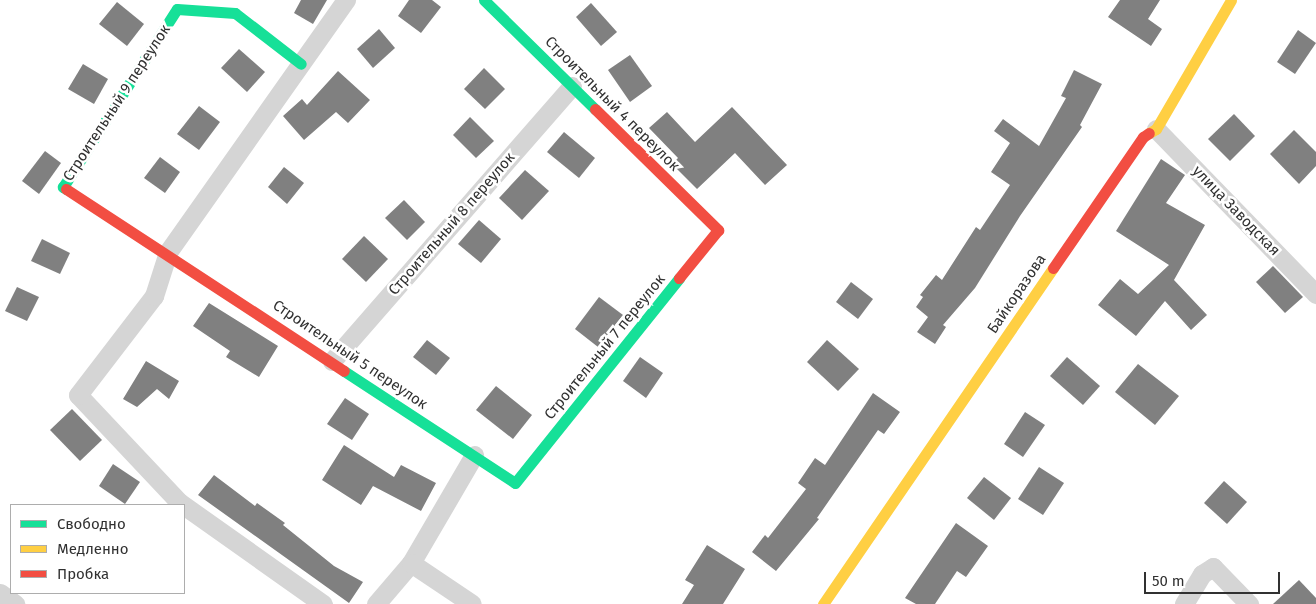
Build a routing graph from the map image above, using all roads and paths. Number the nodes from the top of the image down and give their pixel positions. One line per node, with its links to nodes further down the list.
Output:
1 (346, 0): 4 (street)
2 (484, 0): 5 (street, Строительный 4 переулок)
3 (1231, 0): 6 (street, Байкоразова)
4 (301, 64): 8 (street); 8 (street, Строительный 9 переулок)
5 (572, 86): 7 (street, Строительный 4 переулок); 10 (street, Строительный 8 переулок)
6 (1156, 129): 9 (street, улица Заводская); 21 (street, Байкоразова)
7 (718, 230): 12 (street, Строительный 7 переулок)
8 (168, 252): 10 (street, Строительный 5 переулок); 13 (street)
9 (1316, 294)
10 (332, 361): 11 (street, Строительный 5 переулок)
11 (474, 456): 12 (street, Строительный 5 переулок); 15 (street)
12 (515, 482)
13 (182, 504)
14 (185, 506): 18 (street)
15 (411, 563): 19 (street); 20 (street)
16 (0, 593): 17 (street)
17 (15, 604)
18 (322, 604)
19 (376, 604)
20 (472, 604)
21 (823, 604)
22 (1184, 604): 23 (street)
23 (1249, 604)

